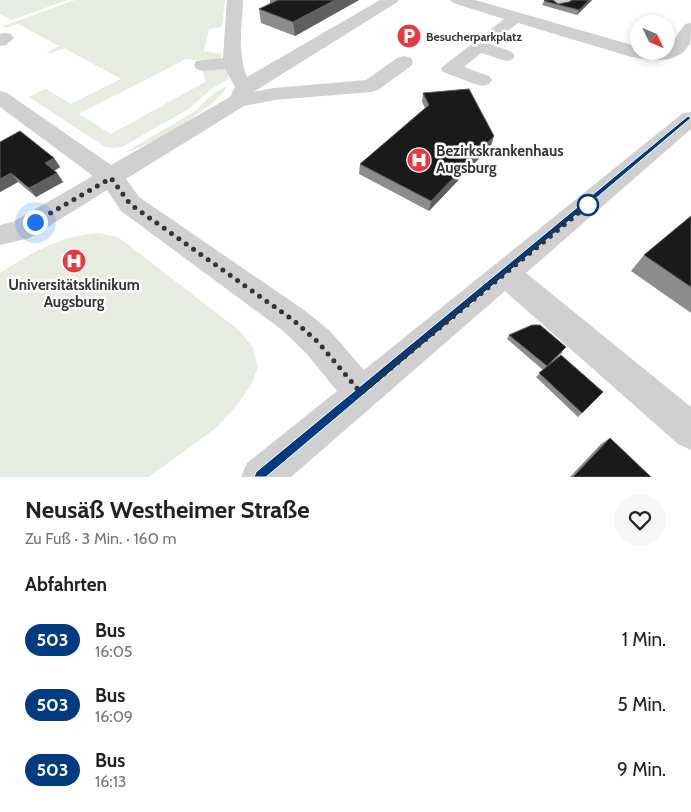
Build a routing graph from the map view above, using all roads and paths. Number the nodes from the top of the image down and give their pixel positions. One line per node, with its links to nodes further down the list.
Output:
1 (235, 0): 11 (street)
2 (391, 0): 14 (street)
3 (458, 0): 5 (street)
4 (559, 4): 6 (street)
5 (516, 17): 6 (street); 8 (street)
6 (538, 23): 7 (street)
7 (691, 28)
8 (479, 46): 9 (street); 13 (street)
9 (506, 56)
10 (404, 62): 14 (street)
11 (232, 63): 12 (street); 14 (street)
12 (203, 65)
13 (482, 80)
14 (241, 94): 17 (street)
15 (0, 97): 17 (street)
16 (688, 125): 20 (street)
17 (111, 178): 18 (street); 21 (street)
18 (10, 233): 19 (street)
19 (0, 252)
20 (506, 274): 21 (street); 22 (street)
21 (361, 393): 23 (street)
22 (691, 431)
23 (261, 477)

